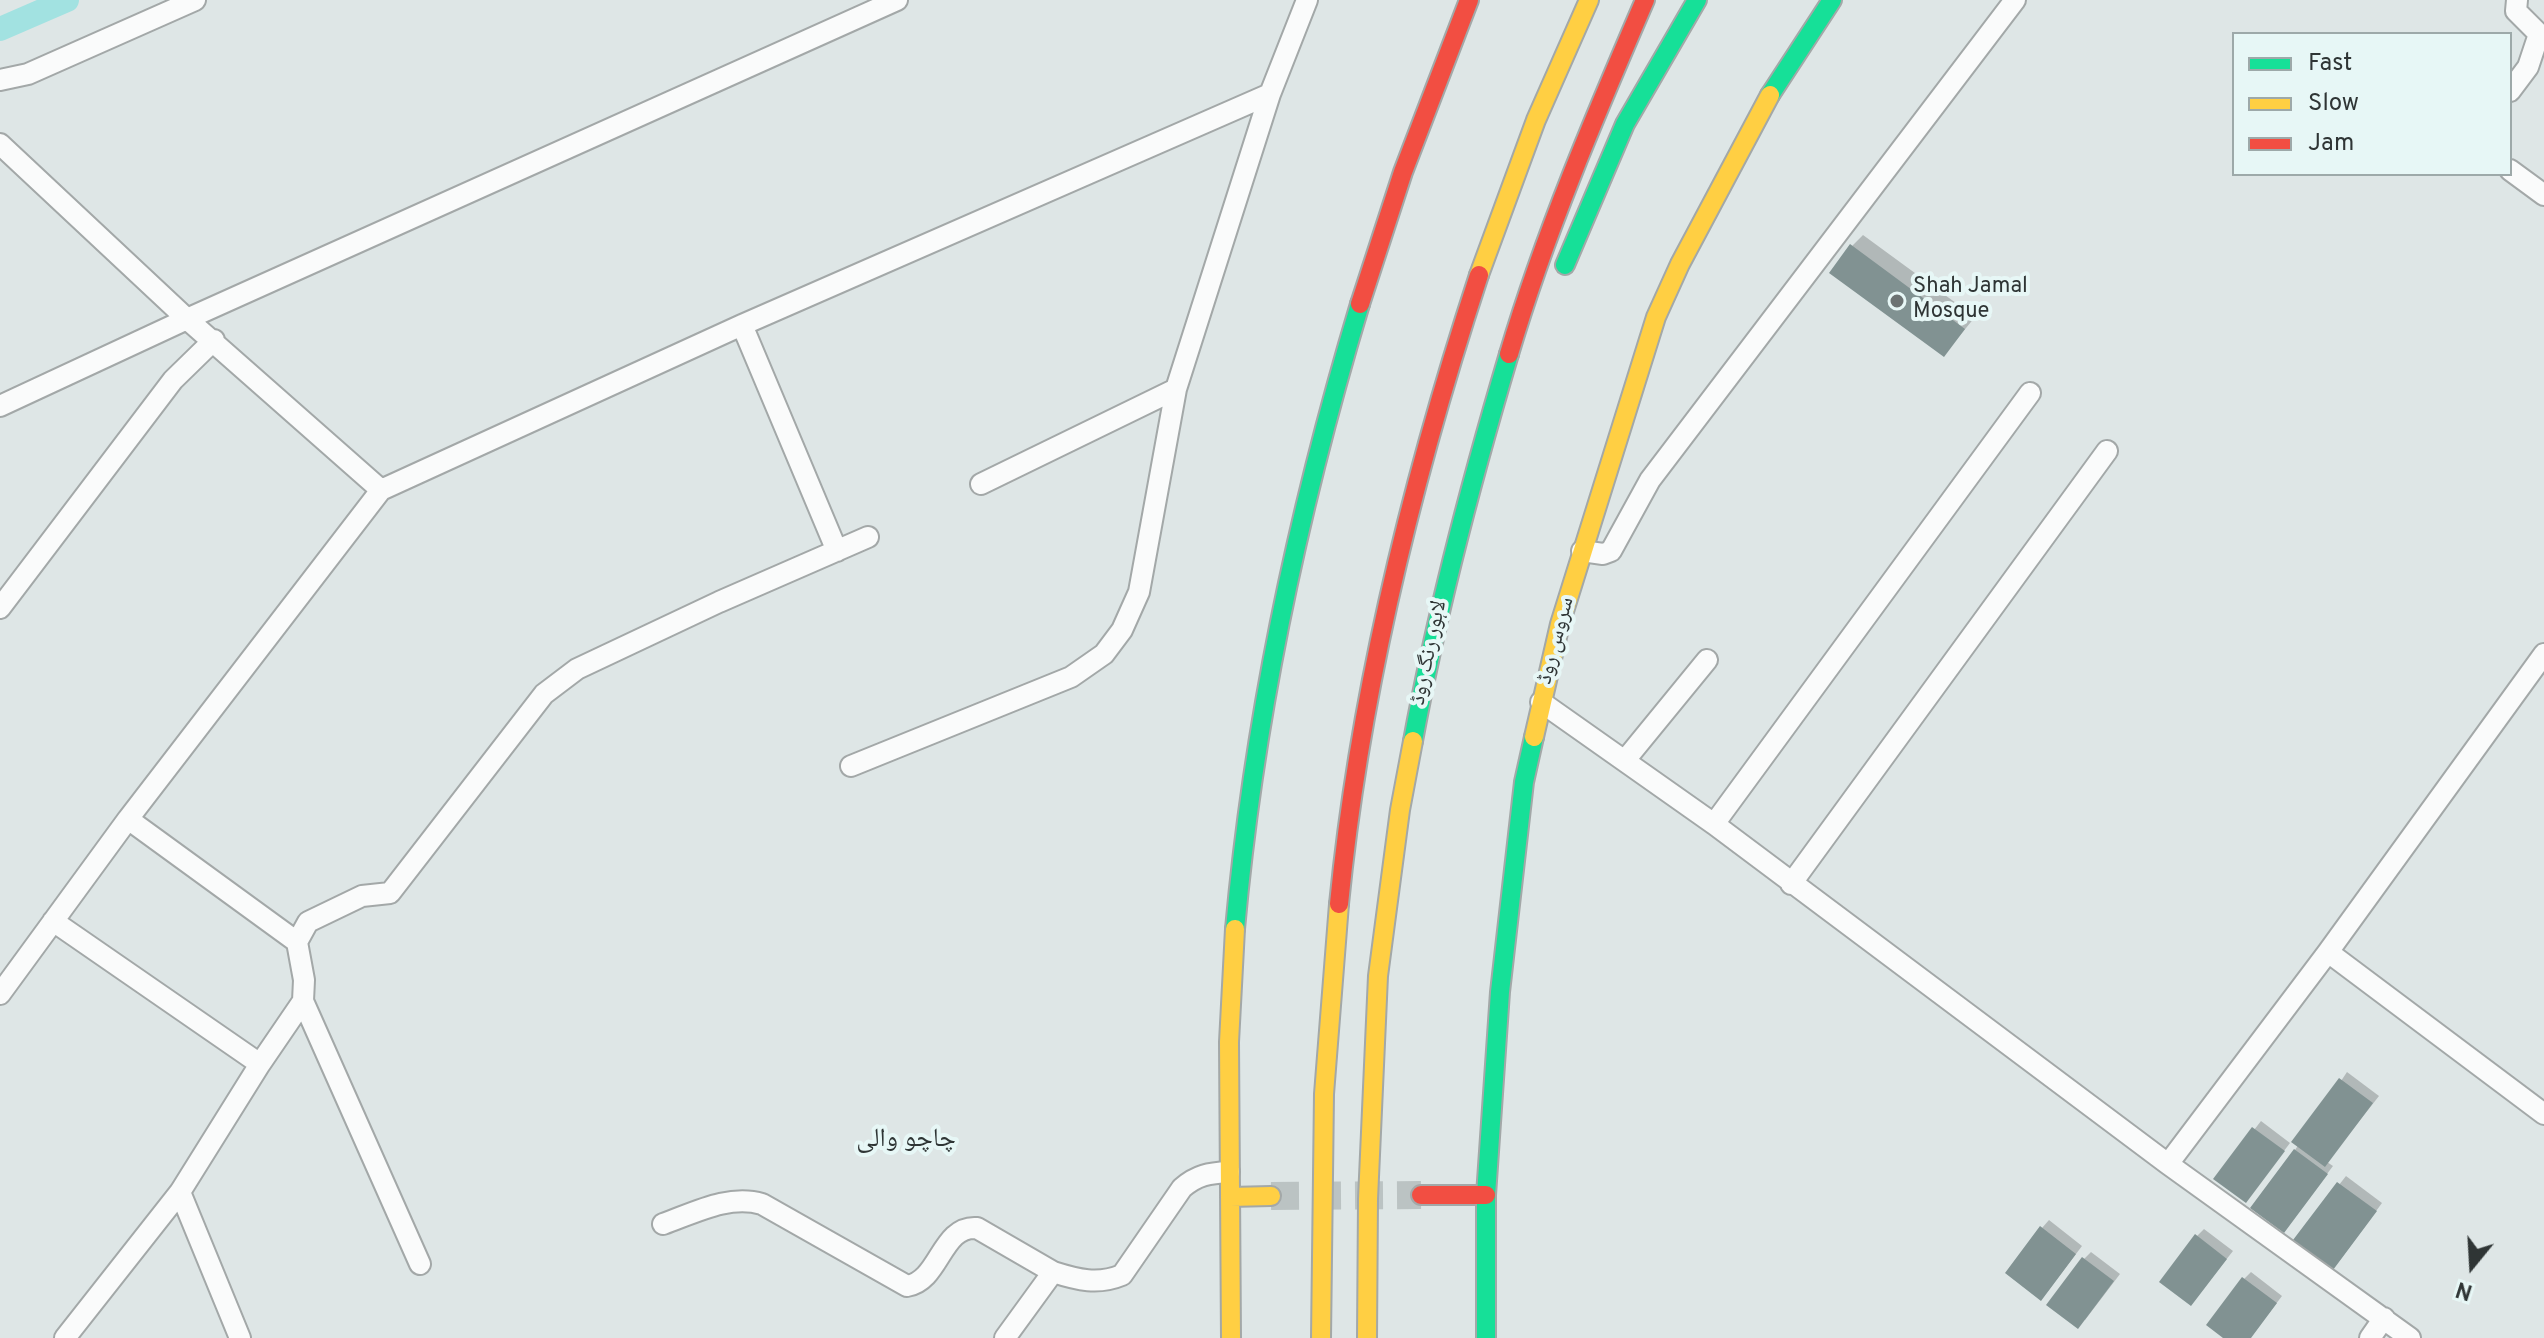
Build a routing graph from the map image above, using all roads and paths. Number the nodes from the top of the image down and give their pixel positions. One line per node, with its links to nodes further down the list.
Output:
1 (195, 0): 14 (street)
2 (897, 0): 22 (street)
3 (1307, 0): 16 (street)
4 (1469, 0): 52 (main road)
5 (1589, 0): 13 (main road)
6 (1645, 0): 28 (main road, لاہور رنگ روڈ)
7 (1697, 0): 20 (main road)
8 (1832, 0): 34 (main road, سروس روڈ)
9 (2015, 0): 34 (street)
10 (2517, 0): 12 (street)
11 (1564, 14): 13 (main road)
12 (2542, 35): 15 (street)
13 (1556, 72): 66 (main road)
14 (0, 80)
15 (2512, 88)
16 (1270, 94): 23 (street); 25 (street)
17 (0, 144): 22 (street)
18 (2512, 171): 19 (street)
19 (2544, 195)
20 (1555, 288)
21 (1541, 314): 28 (main road)
22 (187, 319): 24 (street); 27 (street)
23 (742, 325): 31 (street); 33 (street)
24 (214, 340): 31 (street); 35 (street)
25 (1176, 389): 30 (street); 40 (street)
26 (2030, 393): 42 (street)
27 (0, 406)
28 (1494, 406): 67 (main road, لاہور رنگ روڈ)
29 (2107, 451): 43 (street)
30 (981, 484)
31 (381, 490): 41 (street)
32 (868, 537): 33 (street)
33 (837, 551): 45 (street)
34 (1582, 551): 38 (main road, سروس روڈ)
35 (0, 608)
36 (2544, 654): 46 (street)
37 (1707, 660): 39 (street)
38 (1541, 702): 39 (street); 55 (main road, سروس روڈ)
39 (1626, 759): 42 (street)
40 (851, 766)
41 (128, 819): 44 (street); 45 (street)
42 (1714, 824): 43 (street)
43 (1791, 884): 51 (street)
44 (53, 921): 47 (street); 49 (street)
45 (297, 942): 48 (street)
46 (2328, 952): 50 (street); 51 (street)
47 (0, 994)
48 (303, 1001): 49 (street); 59 (street)
49 (260, 1064): 53 (street)
50 (2544, 1114)
51 (2168, 1164): 61 (street)
52 (1229, 1172): 57 (main road); 60 (street)
53 (180, 1192): 62 (street); 63 (street)
54 (1421, 1195): 55 (main road)
55 (1486, 1195): 68 (main road, سروس روڈ)
56 (1271, 1196): 57 (main road)
57 (1230, 1197): 65 (main road)
58 (663, 1224): 60 (street)
59 (420, 1264)
60 (1053, 1272): 64 (street)
61 (2384, 1318): 69 (street); 70 (street)
62 (65, 1338)
63 (240, 1338)
64 (1005, 1338)
65 (1231, 1338)
66 (1321, 1338)
67 (1367, 1338)
68 (1486, 1338)
69 (2370, 1338)
70 (2410, 1338)

